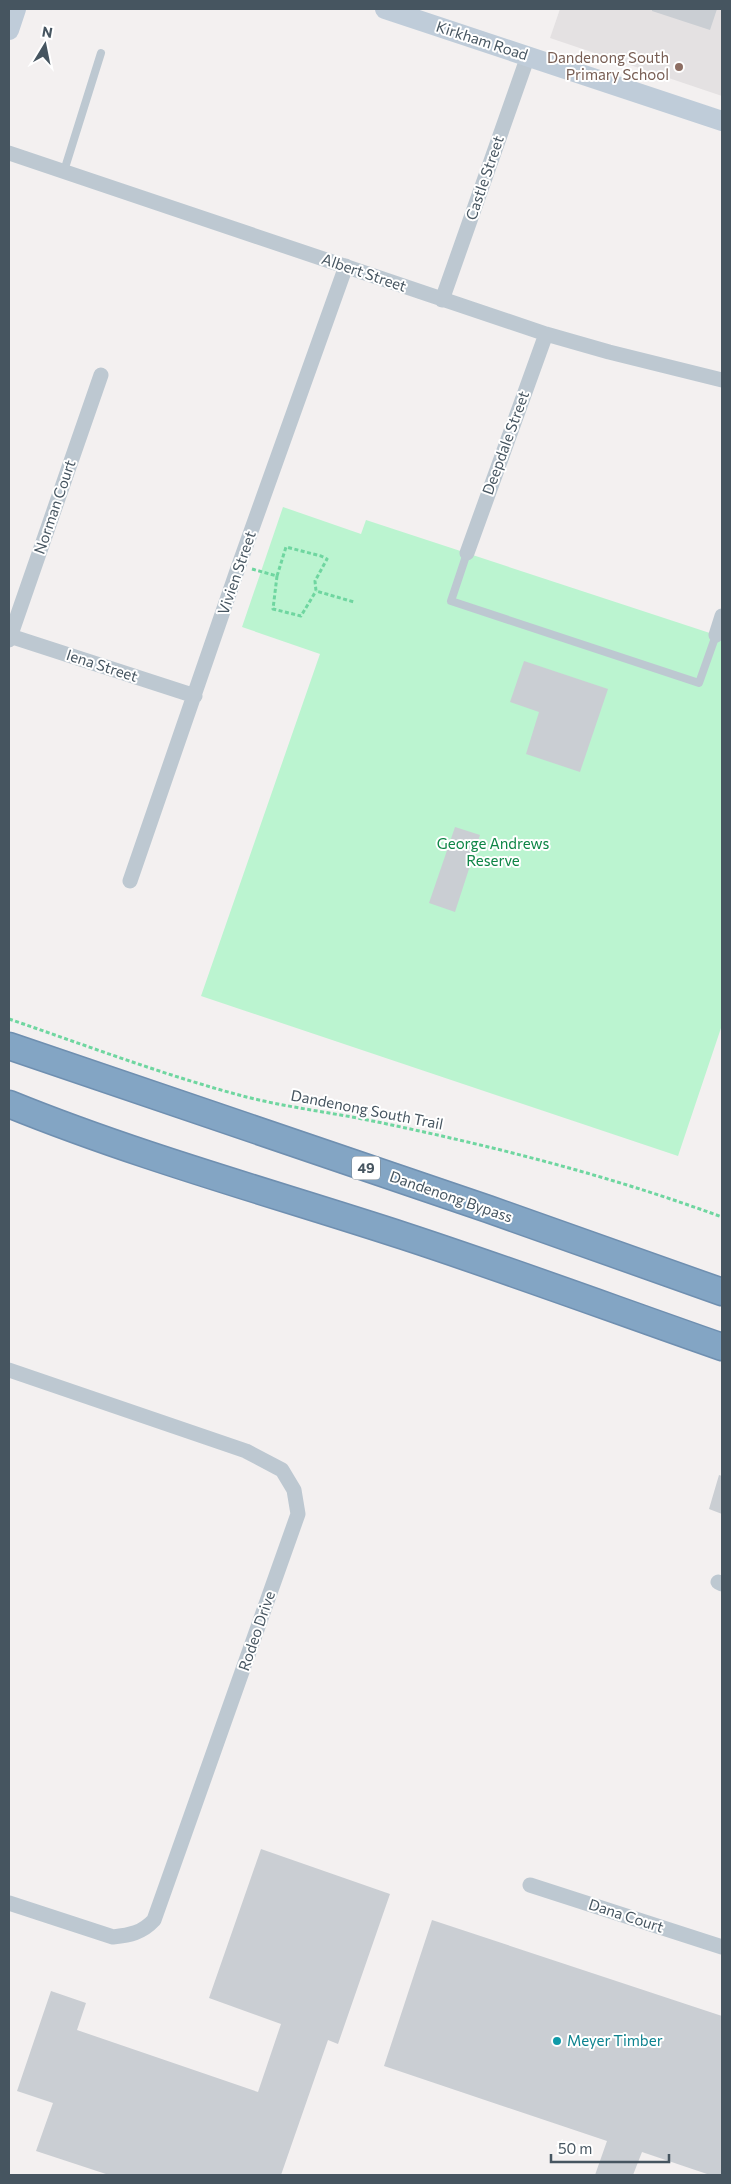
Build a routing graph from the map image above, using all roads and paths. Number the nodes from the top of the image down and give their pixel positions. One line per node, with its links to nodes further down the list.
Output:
1 (16, 9): 3 (street)
2 (385, 9): 5 (street, Kirkham Road)
3 (9, 30)
4 (101, 53): 8 (lane)
5 (528, 56): 6 (street, Kirkham Road); 10 (street, Castle Street)
6 (722, 121)
7 (9, 153): 8 (street, Albert Street)
8 (64, 172): 9 (street, Albert Street)
9 (346, 266): 10 (street, Albert Street); 15 (street, Vivien Street)
10 (442, 300): 11 (street, Albert Street)
11 (546, 334): 13 (street, Albert Street); 14 (street, Deepdale Street)
12 (101, 375): 21 (street, Norman Court)
13 (722, 380)
14 (467, 553): 20 (lane)
15 (239, 565): 16 (path); 22 (street, Vivien Street)
16 (277, 576): 17 (path); 17 (path)
17 (316, 591): 18 (path)
18 (354, 602)
19 (722, 616): 20 (street)
20 (716, 635)
21 (9, 638): 22 (street, Iena Street)
22 (195, 696): 23 (street, Vivien Street)
23 (130, 881)
24 (9, 1019): 27 (path, Dandenong South Trail)
25 (9, 1046): 28 (highway, Dandenong Bypass / 49)
26 (9, 1104): 29 (highway)
27 (722, 1217)
28 (722, 1292)
29 (722, 1347)
30 (9, 1370): 32 (street, Rodeo Drive)
31 (530, 1885): 33 (street, Dana Court)
32 (9, 1903)
33 (722, 1946)

